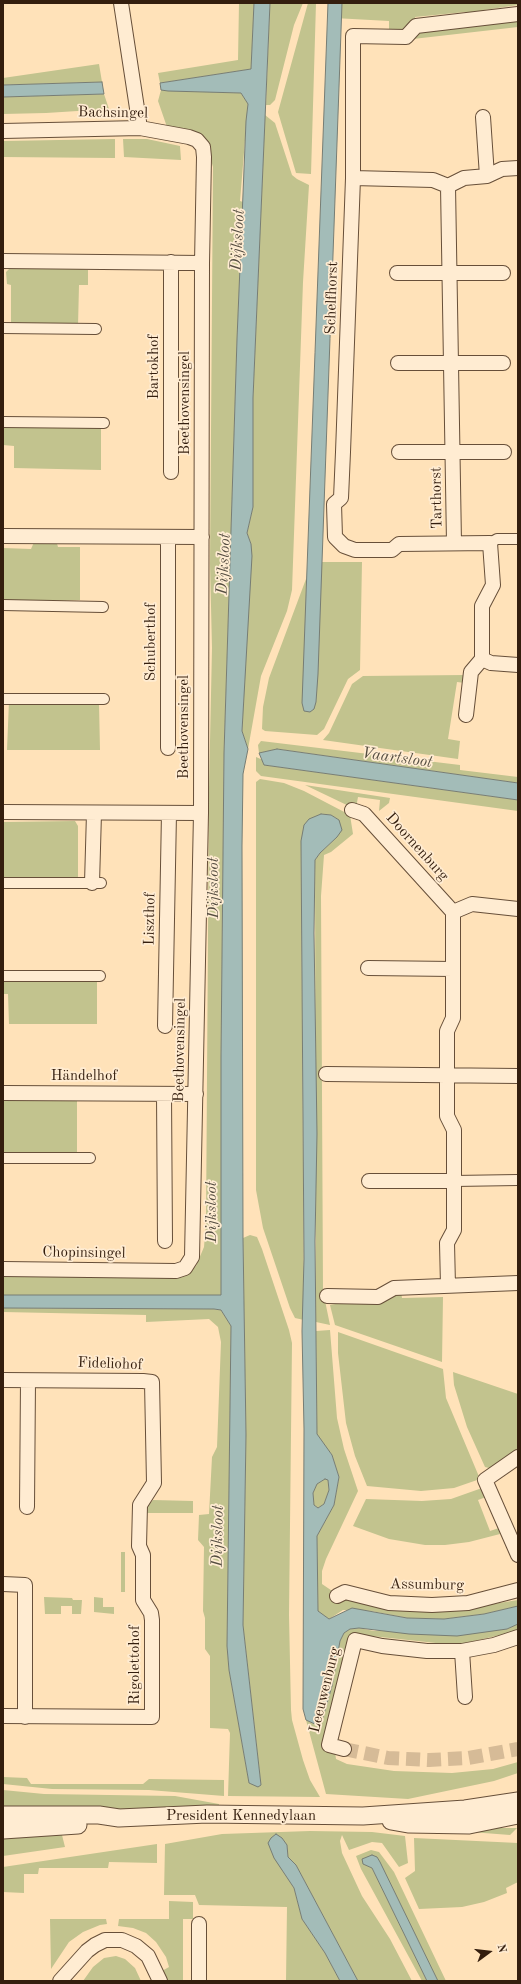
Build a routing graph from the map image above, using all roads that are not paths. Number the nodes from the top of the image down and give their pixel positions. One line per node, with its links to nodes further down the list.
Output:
1 (120, 3): 4 (street)
2 (518, 14): 9 (street, Schelfhorst)
3 (483, 118): 8 (street)
4 (140, 128): 5 (street, Bachsingel); 6 (street, Bachsingel)
5 (3, 131)
6 (204, 162): 13 (street, Beethovensingel)
7 (518, 168): 8 (street)
8 (487, 176): 10 (street)
9 (353, 178): 10 (street); 32 (street, Schelfhorst)
10 (448, 186): 16 (street, Tarthorst)
11 (3, 261): 12 (street)
12 (171, 262): 13 (street); 27 (street, Bartokhof)
13 (202, 263): 30 (street, Beethovensingel)
14 (502, 273): 16 (street)
15 (396, 274): 16 (street)
16 (450, 274): 20 (street, Tarthorst)
17 (3, 328): 18 (street)
18 (96, 329)
19 (398, 363): 20 (street)
20 (452, 363): 21 (street); 25 (street, Tarthorst)
21 (503, 363)
22 (3, 422): 23 (street)
23 (104, 423)
24 (399, 452): 25 (street, Tarthorst)
25 (453, 452): 26 (street, Tarthorst); 32 (street, Tarthorst)
26 (504, 452)
27 (171, 472)
28 (3, 536): 29 (street)
29 (168, 537): 30 (street); 41 (street, Schuberthof)
30 (202, 537): 46 (street, Beethovensingel)
31 (518, 539): 33 (street, Schelfhorst)
32 (454, 543): 33 (street, Schelfhorst)
33 (490, 543): 36 (street)
34 (3, 605): 35 (street)
35 (103, 607)
36 (482, 659): 37 (street); 40 (street)
37 (518, 665)
38 (3, 699): 39 (street)
39 (104, 699)
40 (466, 715)
41 (168, 748)
42 (352, 810): 50 (street, Doornenburg)
43 (3, 812): 44 (street)
44 (94, 813): 45 (street); 48 (street)
45 (169, 813): 46 (street); 55 (street, Liszthof)
46 (201, 813): 61 (street, Beethovensingel)
47 (3, 883): 48 (street)
48 (96, 883)
49 (518, 910): 50 (street)
50 (452, 912): 52 (street)
51 (368, 968): 52 (street)
52 (453, 968): 57 (street)
53 (3, 976): 54 (street)
54 (100, 976)
55 (165, 1026)
56 (326, 1074): 57 (street)
57 (447, 1075): 58 (street); 65 (street)
58 (518, 1076)
59 (3, 1093): 60 (street, Händelhof)
60 (164, 1094): 61 (street, Händelhof); 67 (street)
61 (196, 1094): 69 (street, Beethovensingel)
62 (3, 1158): 63 (street)
63 (90, 1158)
64 (369, 1180): 65 (street)
65 (454, 1180): 66 (street); 71 (street)
66 (518, 1180)
67 (164, 1241)
68 (3, 1269): 69 (street, Chopinsingel)
69 (165, 1271)
70 (518, 1283): 71 (street)
71 (448, 1286): 72 (street)
72 (327, 1296)
73 (3, 1380): 74 (street, Fideliohof)
74 (28, 1381): 76 (street, Fideliohof); 77 (street)
75 (518, 1457): 78 (street)
76 (148, 1491): 86 (street, Rigolettohof)
77 (27, 1507)
78 (518, 1555)
79 (3, 1584): 86 (street)
80 (518, 1590): 81 (street, Assumburg)
81 (336, 1596)
82 (518, 1637): 83 (street, Leeuwenburg)
83 (462, 1651): 84 (street); 87 (street, Leeuwenburg)
84 (466, 1697)
85 (3, 1716): 86 (street, Rigolettohof)
86 (25, 1717)
87 (344, 1749)
88 (518, 1801): 91 (street, President Kennedylaan)
89 (3, 1815): 92 (street, President Kennedylaan)
90 (518, 1815): 91 (street, President Kennedylaan)
91 (363, 1816): 92 (street, President Kennedylaan)
92 (119, 1818): 93 (street, President Kennedylaan)
93 (3, 1830)
94 (199, 1924): 97 (street)
95 (60, 1981): 96 (street)
96 (160, 1981)
97 (199, 1981)

